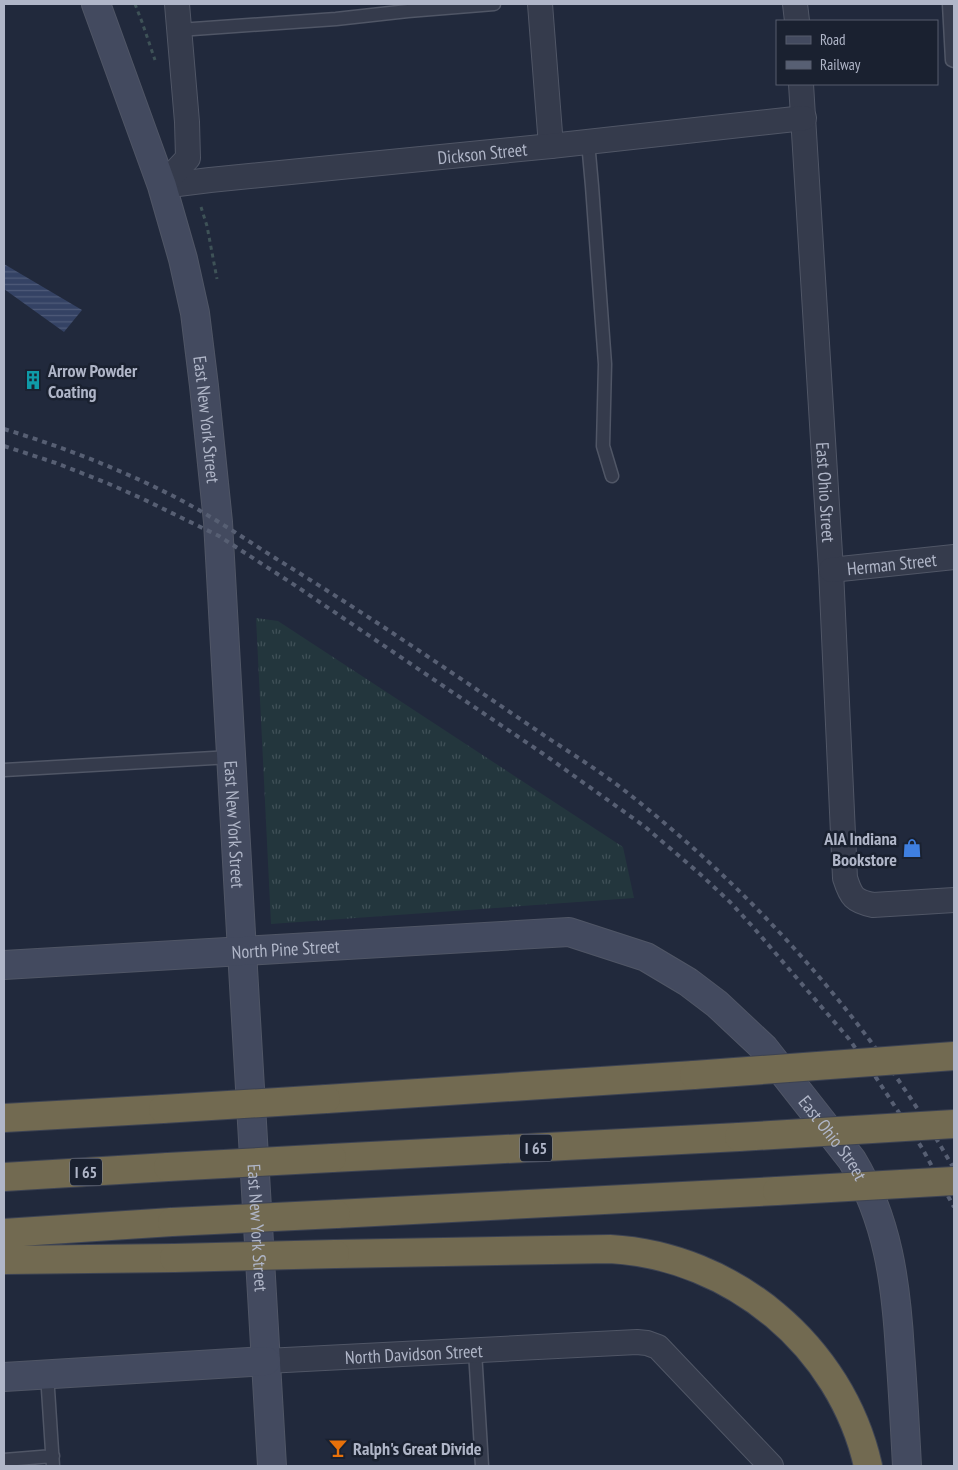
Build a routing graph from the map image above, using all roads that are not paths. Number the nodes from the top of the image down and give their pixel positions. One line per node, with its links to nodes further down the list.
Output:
1 (96, 4): 14 (main road, East New York Street)
2 (177, 4): 8 (street)
3 (494, 4): 8 (lane)
4 (540, 4): 13 (street)
5 (795, 4): 7 (street)
6 (949, 4): 9 (lane)
7 (797, 20)
8 (179, 30): 14 (street)
9 (954, 61)
10 (801, 85): 11 (street, East Ohio Street)
11 (804, 118): 12 (street, Dickson Street); 17 (street, East Ohio Street)
12 (588, 142): 13 (street, Dickson Street); 15 (lane)
13 (551, 146): 14 (street, Dickson Street)
14 (162, 186): 18 (main road, East New York Street)
15 (612, 476)
16 (954, 557): 17 (street, Herman Street)
17 (831, 570): 20 (street, East Ohio Street)
18 (231, 756): 19 (lane); 22 (main road, East New York Street)
19 (4, 770)
20 (954, 900)
21 (569, 932): 22 (main road, North Pine Street); 41 (main road, East Ohio Street)
22 (242, 951): 23 (main road, North Pine Street); 32 (main road, East New York Street)
23 (4, 965)
24 (954, 1056): 25 (highway, bridge)
25 (4, 1118)
26 (954, 1124): 27 (highway, I 65, bridge)
27 (4, 1177)
28 (954, 1181): 29 (highway, bridge)
29 (4, 1233)
30 (4, 1260): 40 (highway, bridge)
31 (475, 1351): 32 (street, North Davidson Street); 38 (lane); 39 (street, North Davidson Street)
32 (266, 1361): 33 (main road, North Davidson Street); 37 (main road, East New York Street)
33 (47, 1374): 34 (main road, North Davidson Street); 36 (lane)
34 (4, 1377)
35 (4, 1460): 36 (lane)
36 (53, 1461)
37 (272, 1466)
38 (482, 1466)
39 (771, 1466)
40 (868, 1466)
41 (907, 1466)

